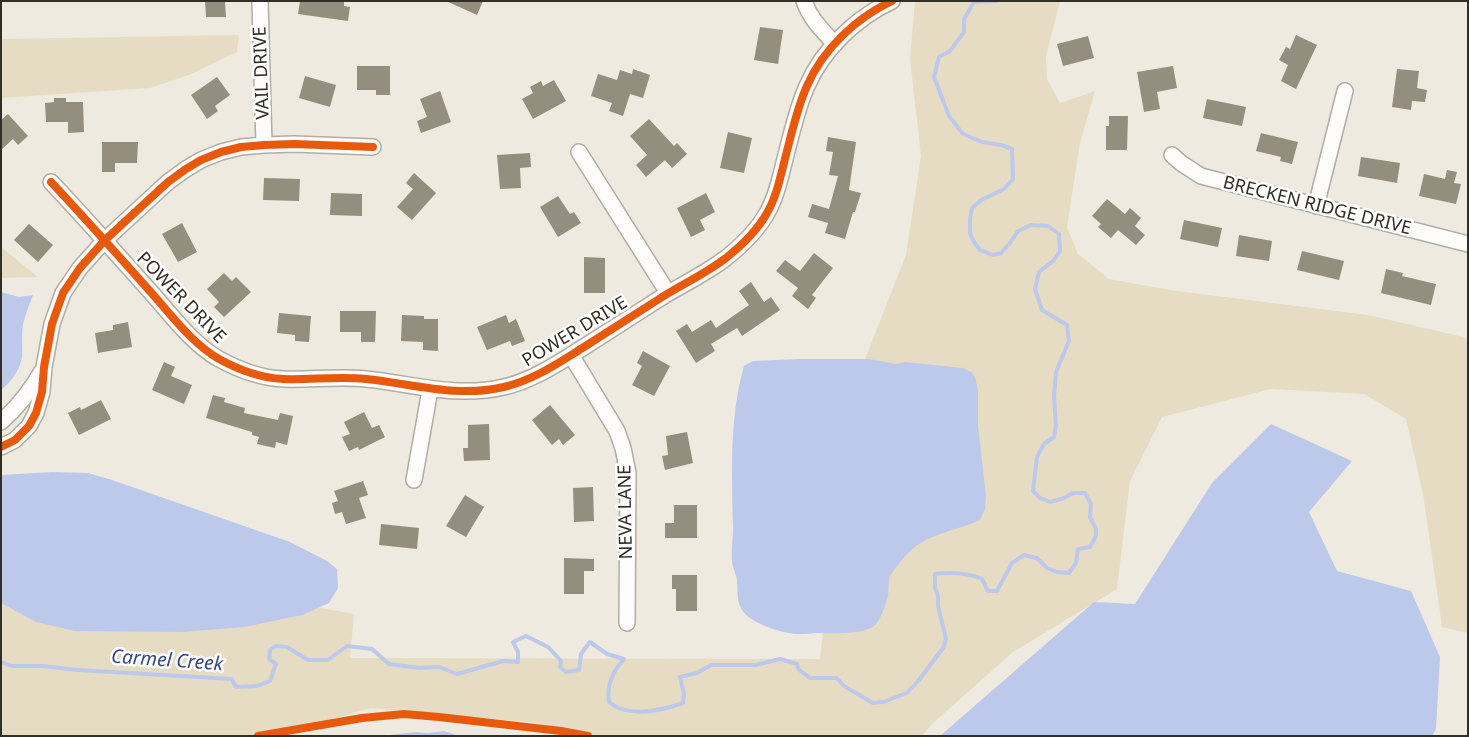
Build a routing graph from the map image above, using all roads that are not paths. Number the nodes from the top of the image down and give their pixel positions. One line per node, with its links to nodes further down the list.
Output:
1 (260, 1): 6 (street, VAIL DRIVE)
2 (804, 1): 4 (street)
3 (892, 1): 4 (street, POWER DRIVE)
4 (835, 44): 14 (street, POWER DRIVE)
5 (1345, 91): 11 (street)
6 (264, 144): 7 (street); 12 (street)
7 (373, 147)
8 (579, 152): 14 (street)
9 (1172, 155): 11 (street, BRECKEN RIDGE DRIVE)
10 (51, 182): 12 (street, POWER DRIVE)
11 (1316, 206): 13 (street, BRECKEN RIDGE DRIVE)
12 (105, 240): 16 (street); 17 (street, POWER DRIVE)
13 (1468, 244)
14 (668, 293): 15 (street, POWER DRIVE)
15 (571, 355): 17 (street, POWER DRIVE); 21 (street, NEVA LANE)
16 (44, 367): 18 (street); 19 (street)
17 (430, 390): 20 (street)
18 (1, 422)
19 (1, 447)
20 (414, 480)
21 (627, 623)

